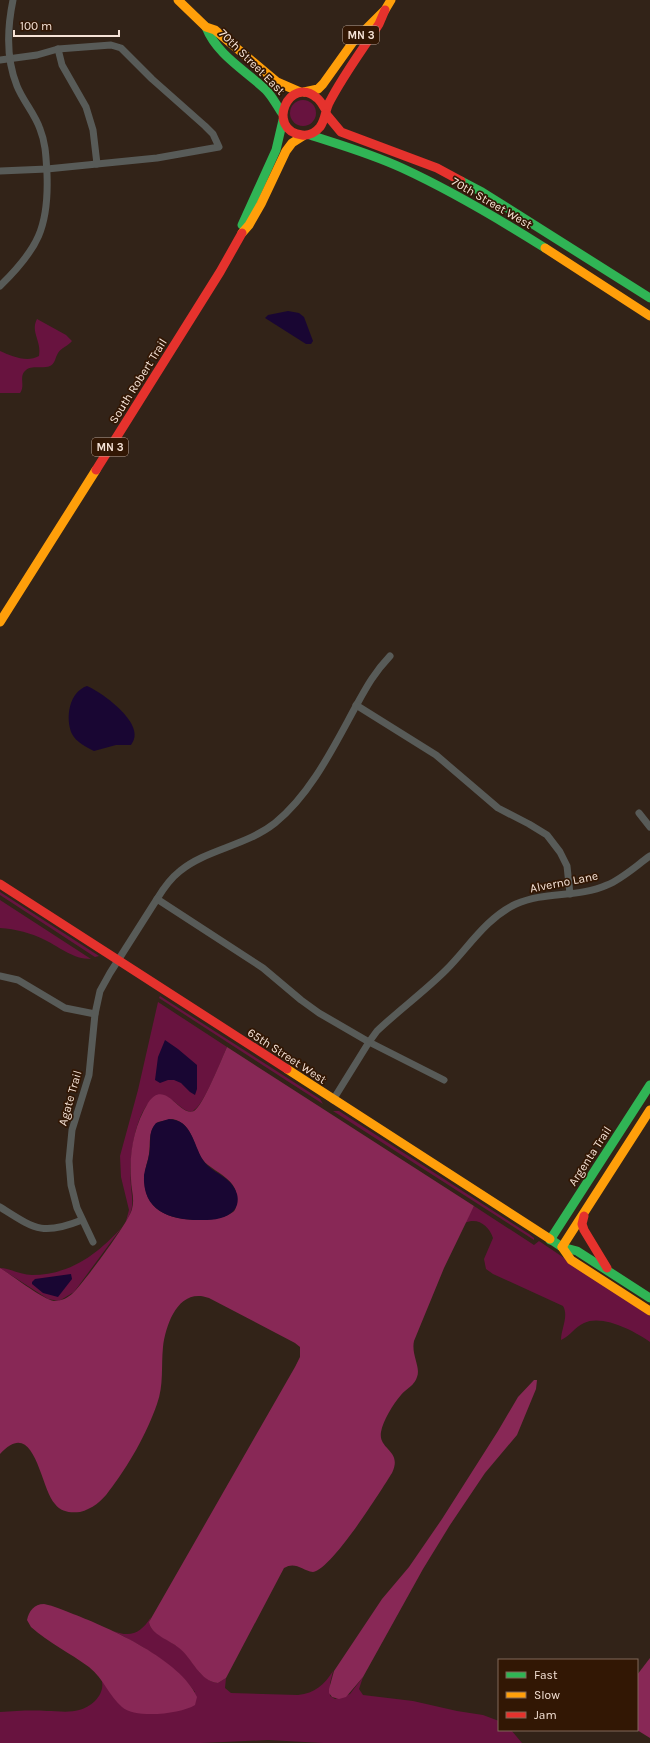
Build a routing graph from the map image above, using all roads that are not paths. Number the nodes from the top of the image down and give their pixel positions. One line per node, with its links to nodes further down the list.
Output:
1 (13, 0): 7 (street)
2 (178, 0): 5 (main road, 70th Street East)
3 (391, 0): 4 (main road, MN 3)
4 (385, 10): 9 (main road, MN 3); 10 (main road)
5 (206, 27): 9 (main road, 70th Street East); 11 (main road, 70th Street East)
6 (58, 49): 7 (street); 13 (street); 13 (street)
7 (10, 59): 8 (street); 14 (street)
8 (0, 60)
9 (302, 92): 10 (main road); 11 (main road)
10 (326, 112): 12 (main road); 18 (main road, 70th Street West)
11 (283, 117): 12 (main road); 16 (main road, South Robert Trail / MN 3)
12 (306, 135): 16 (main road, South Robert Trail / MN 3); 19 (main road, 70th Street West)
13 (97, 164): 14 (street)
14 (47, 169): 15 (street); 17 (street)
15 (0, 171)
16 (242, 232): 20 (main road, South Robert Trail / MN 3)
17 (0, 286)
18 (650, 298)
19 (650, 316)
20 (0, 622)
21 (390, 656): 22 (street, Agate Trail)
22 (356, 705): 27 (street); 28 (street, Agate Trail)
23 (639, 813): 24 (street)
24 (650, 827)
25 (650, 856): 27 (street, Alverno Lane)
26 (0, 884): 29 (main road, 65th Street West)
27 (570, 894): 32 (street, Alverno Lane)
28 (157, 899): 29 (street, Agate Trail); 32 (street)
29 (118, 960): 31 (street, Agate Trail); 35 (main road, 65th Street West)
30 (0, 976): 31 (street)
31 (95, 1014): 39 (street, Agate Trail)
32 (369, 1042): 33 (street); 35 (street, Alverno Lane)
33 (444, 1080)
34 (650, 1085): 40 (main road, Argenta Trail)
35 (333, 1100): 40 (main road, 65th Street West)
36 (650, 1110): 38 (main road)
37 (0, 1207): 39 (street)
38 (587, 1210): 42 (main road); 43 (main road)
39 (82, 1220): 41 (street, Agate Trail)
40 (550, 1240): 42 (main road, 65th Street West)
41 (93, 1242)
42 (562, 1247): 43 (main road, 65th Street West); 45 (main road, 65th Street West)
43 (610, 1272): 44 (main road, 65th Street West)
44 (650, 1298)
45 (650, 1311)

